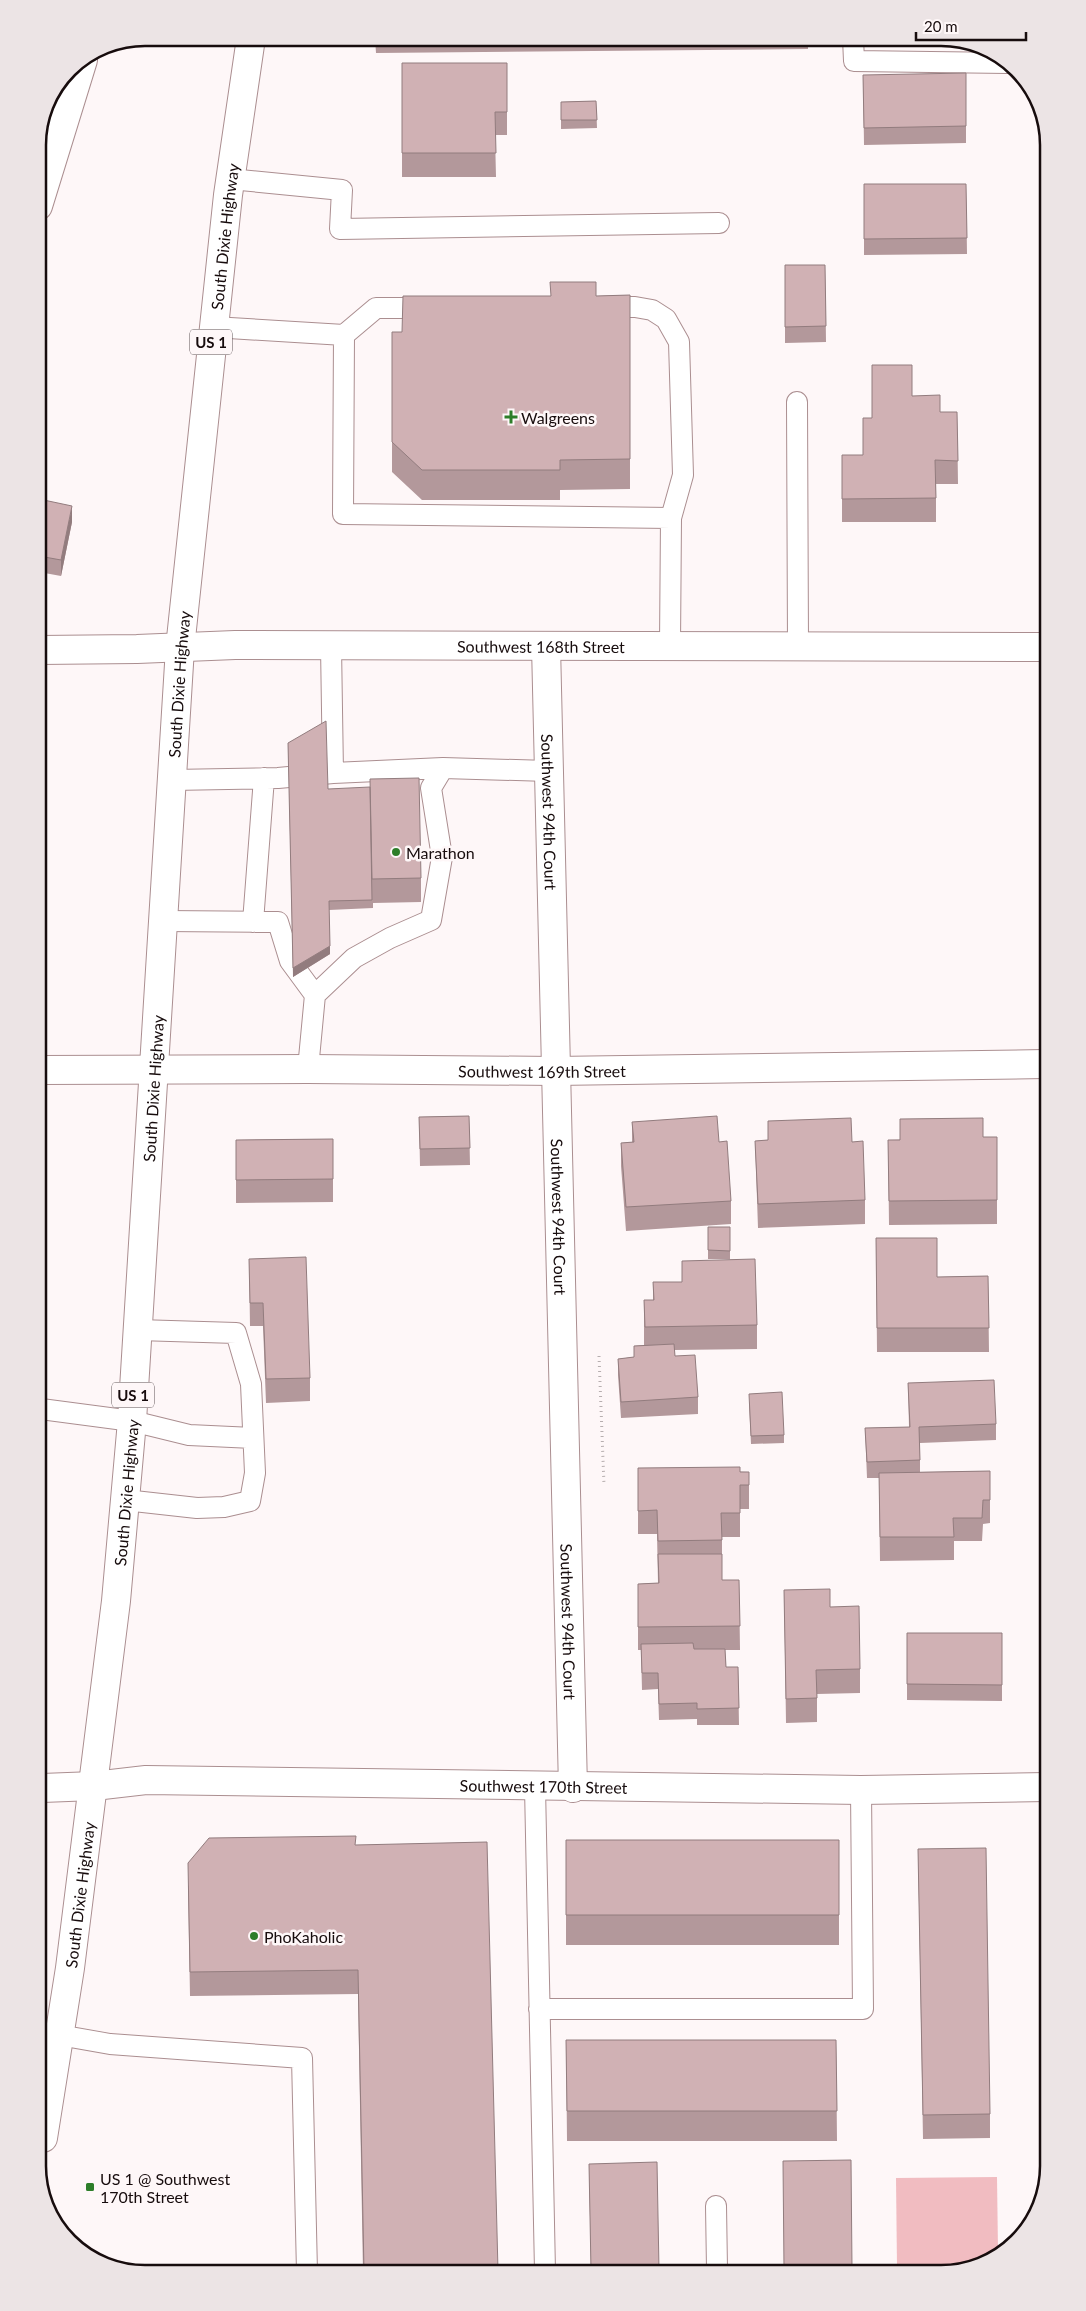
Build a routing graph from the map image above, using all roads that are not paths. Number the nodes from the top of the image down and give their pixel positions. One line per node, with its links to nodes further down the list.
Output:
1 (250, 46): 6 (main road, South Dixie Highway / US 1)
2 (853, 46): 3 (lane)
3 (994, 63)
4 (78, 73): 5 (main road)
5 (46, 161)
6 (230, 179): 7 (lane); 10 (main road, South Dixie Highway / US 1)
7 (719, 223)
8 (585, 307): 13 (lane)
9 (446, 308): 11 (lane)
10 (213, 327): 11 (lane); 19 (main road, South Dixie Highway / US 1)
11 (344, 335): 13 (lane)
12 (798, 402): 17 (lane)
13 (671, 518): 14 (lane)
14 (670, 645): 16 (main road, Southwest 168th Street); 17 (main road, Southwest 168th Street)
15 (331, 646): 16 (main road, Southwest 168th Street); 19 (main road, Southwest 168th Street); 23 (lane)
16 (546, 646): 22 (main road, Southwest 94th Court)
17 (798, 646): 18 (main road, Southwest 168th Street)
18 (1040, 647)
19 (180, 648): 20 (main road, Southwest 168th Street); 25 (main road, South Dixie Highway / US 1)
20 (46, 650)
21 (443, 768): 22 (lane); 23 (lane); 28 (lane)
22 (548, 771): 33 (main road, Southwest 94th Court)
23 (333, 773): 24 (lane)
24 (264, 778): 25 (lane); 27 (lane)
25 (172, 780): 26 (main road, South Dixie Highway / US 1)
26 (164, 921): 27 (lane); 32 (main road, South Dixie Highway / US 1)
27 (253, 922): 28 (lane)
28 (315, 995): 30 (lane)
29 (1040, 1064): 33 (main road, Southwest 169th Street)
30 (308, 1069): 32 (main road, Southwest 169th Street); 33 (main road, Southwest 169th Street)
31 (46, 1070): 32 (main road, Southwest 169th Street)
32 (154, 1070): 34 (main road, South Dixie Highway / US 1)
33 (555, 1071): 42 (main road, Southwest 94th Court)
34 (138, 1330): 36 (main road, South Dixie Highway / US 1); 37 (lane)
35 (46, 1410): 36 (lane)
36 (132, 1421): 37 (lane); 38 (main road, South Dixie Highway / US 1)
37 (253, 1438): 38 (lane)
38 (125, 1500): 39 (main road, South Dixie Highway / US 1)
39 (94, 1786): 40 (main road, Southwest 170th Street); 41 (main road, Southwest 170th Street); 46 (main road, South Dixie Highway / US 1)
40 (535, 1787): 42 (main road, Southwest 170th Street); 45 (lane)
41 (46, 1788)
42 (573, 1788): 44 (main road, Southwest 170th Street)
43 (1040, 1788): 44 (main road, Southwest 170th Street)
44 (861, 1790): 45 (lane)
45 (539, 2009): 50 (lane)
46 (59, 2035): 47 (main road, South Dixie Highway / US 1); 49 (lane)
47 (46, 2119)
48 (716, 2206): 51 (lane)
49 (307, 2265)
50 (545, 2265)
51 (717, 2265)

